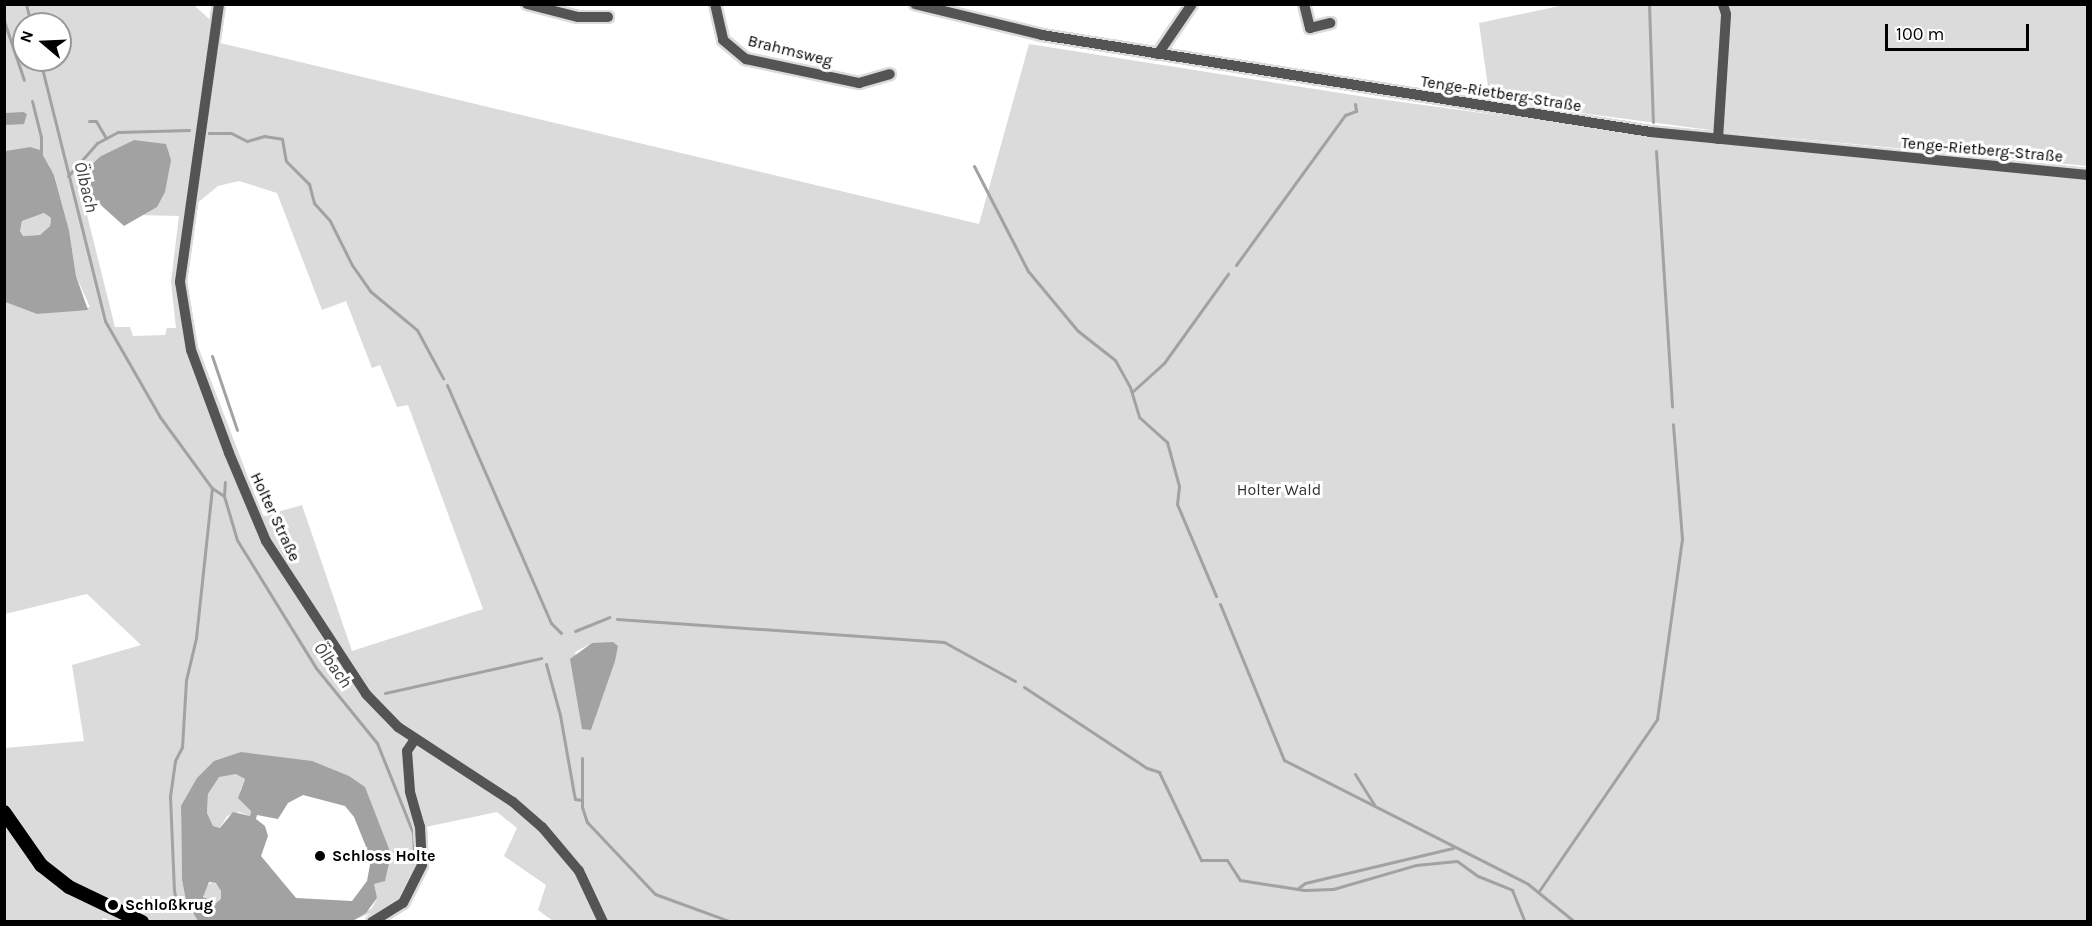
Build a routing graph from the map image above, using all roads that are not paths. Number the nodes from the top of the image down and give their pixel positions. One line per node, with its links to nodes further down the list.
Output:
1 (219, 4): 14 (street, Holter Straße)
2 (527, 4): 8 (street)
3 (716, 4): 11 (street, Brahmsweg)
4 (915, 4): 10 (street, Tenge-Rietberg-Straße)
5 (1192, 4): 10 (street)
6 (1304, 4): 9 (street)
7 (1723, 4): 12 (street)
8 (608, 17)
9 (1330, 23)
10 (1158, 54): 12 (street, Tenge-Rietberg-Straße)
11 (890, 75)
12 (1718, 139): 13 (street, Tenge-Rietberg-Straße)
13 (2088, 175)
14 (415, 739): 17 (street); 18 (street, Holter Straße)
15 (4, 812): 16 (main road)
16 (142, 921)
17 (372, 921)
18 (603, 921)

